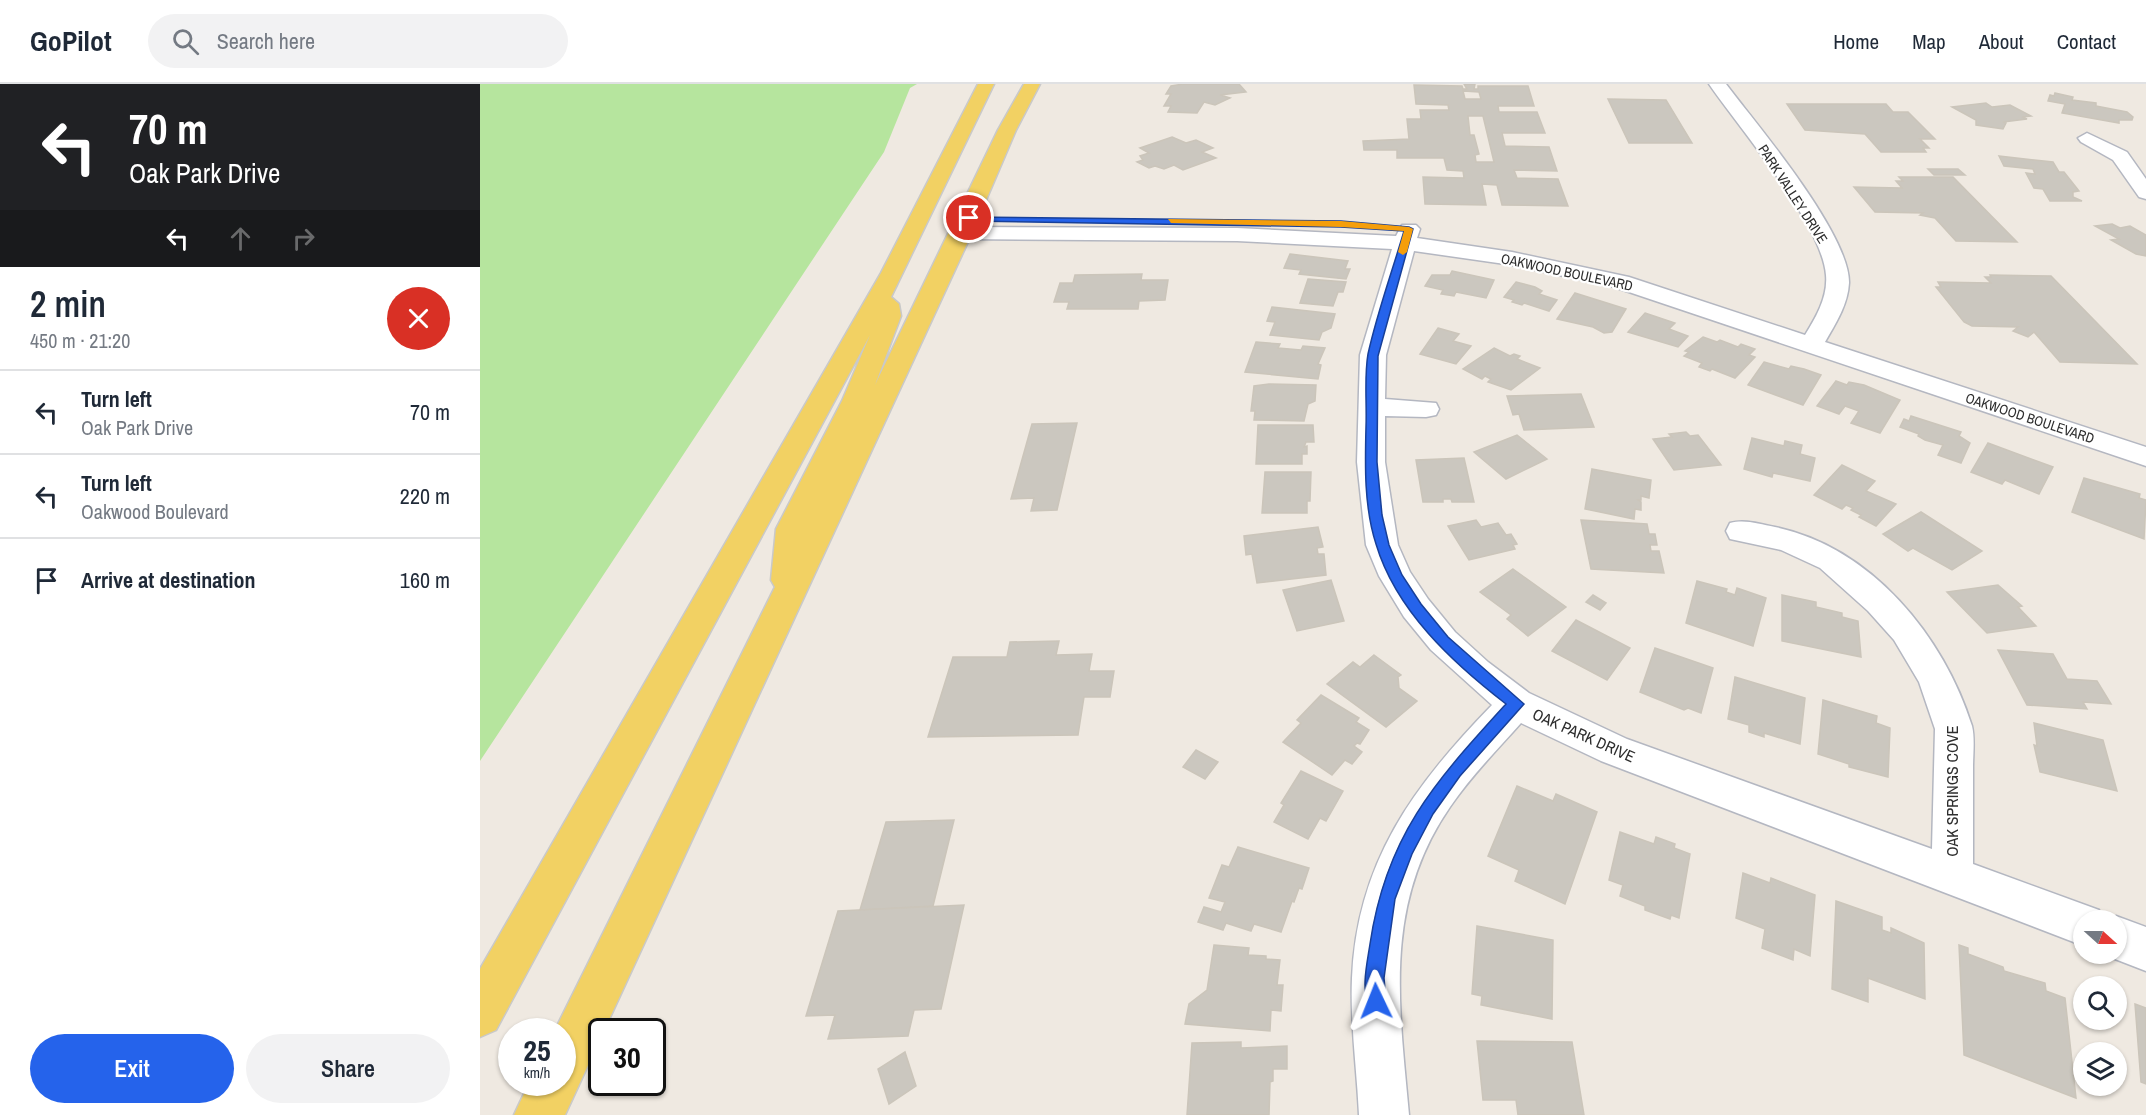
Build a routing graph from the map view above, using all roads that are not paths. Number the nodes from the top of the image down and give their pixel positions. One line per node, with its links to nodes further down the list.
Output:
1 (1032, 84): 6 (main road)
2 (1717, 84): 9 (street, PARK VALLEY DRIVE)
3 (985, 86): 6 (main road); 8 (main road)
4 (2087, 138): 5 (street)
5 (2146, 193)
6 (953, 225): 7 (street, OAKWOOD BOULEVARD); 15 (main road)
7 (1407, 236): 9 (street, OAKWOOD BOULEVARD); 10 (street, OAK PARK DRIVE)
8 (877, 299): 15 (main road); 21 (main road)
9 (1817, 335): 12 (street, OAKWOOD BOULEVARD); 13 (street, OAKWOOD BOULEVARD)
10 (1371, 407): 11 (street); 16 (street, OAK PARK DRIVE)
11 (1426, 409)
12 (2146, 434)
13 (2146, 457)
14 (1741, 531): 17 (street, OAK SPRINGS COVE)
15 (785, 597): 22 (main road)
16 (1516, 704): 17 (street, OAK PARK DRIVE); 25 (street)
17 (1952, 874): 18 (street, OAK PARK DRIVE)
18 (2073, 921)
19 (2127, 942): 20 (street)
20 (2146, 949)
21 (480, 1014)
22 (576, 1037)
23 (548, 1096): 24 (main road)
24 (539, 1115)
25 (1384, 1115)

